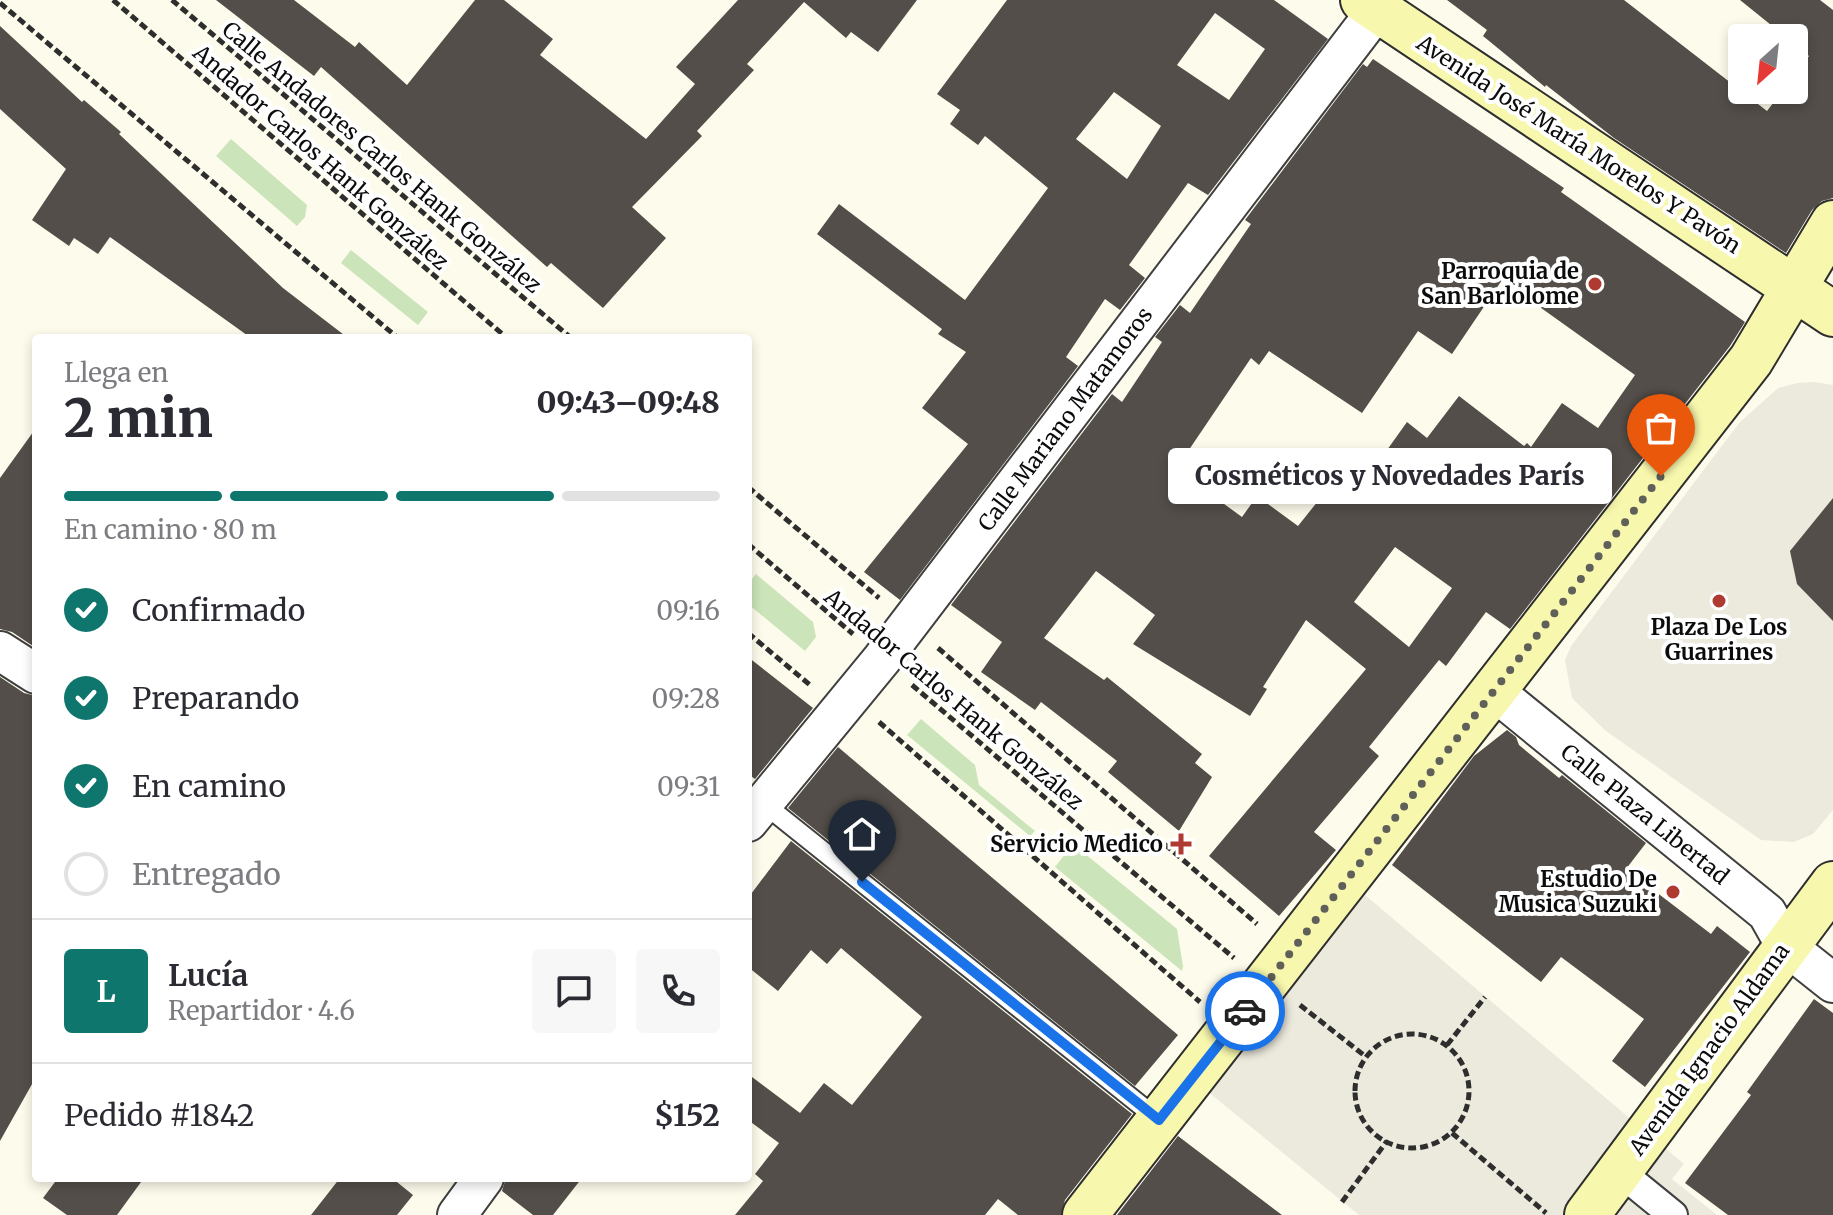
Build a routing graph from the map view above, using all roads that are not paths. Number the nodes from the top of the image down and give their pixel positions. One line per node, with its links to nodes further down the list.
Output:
1 (1370, 5): 3 (main road, Avenida José María Morelos Y Pavón); 8 (street, Calle Mariano Matamoros)
2 (1833, 223): 3 (main road)
3 (1795, 287): 4 (main road); 7 (main road)
4 (1833, 314)
5 (0, 651): 6 (street)
6 (32, 671)
7 (1494, 691): 10 (street, Calle Plaza Libertad); 12 (main road)
8 (755, 813): 12 (lane)
9 (1833, 884): 10 (main road, Avenida Ignacio Aldama)
10 (1785, 945): 11 (street); 13 (main road, Avenida Ignacio Aldama)
11 (1833, 983)
12 (1159, 1120): 16 (main road)
13 (1619, 1171): 17 (main road, Avenida Ignacio Aldama); 18 (street)
14 (481, 1182): 15 (street)
15 (457, 1215)
16 (1085, 1215)
17 (1587, 1215)
18 (1673, 1215)

